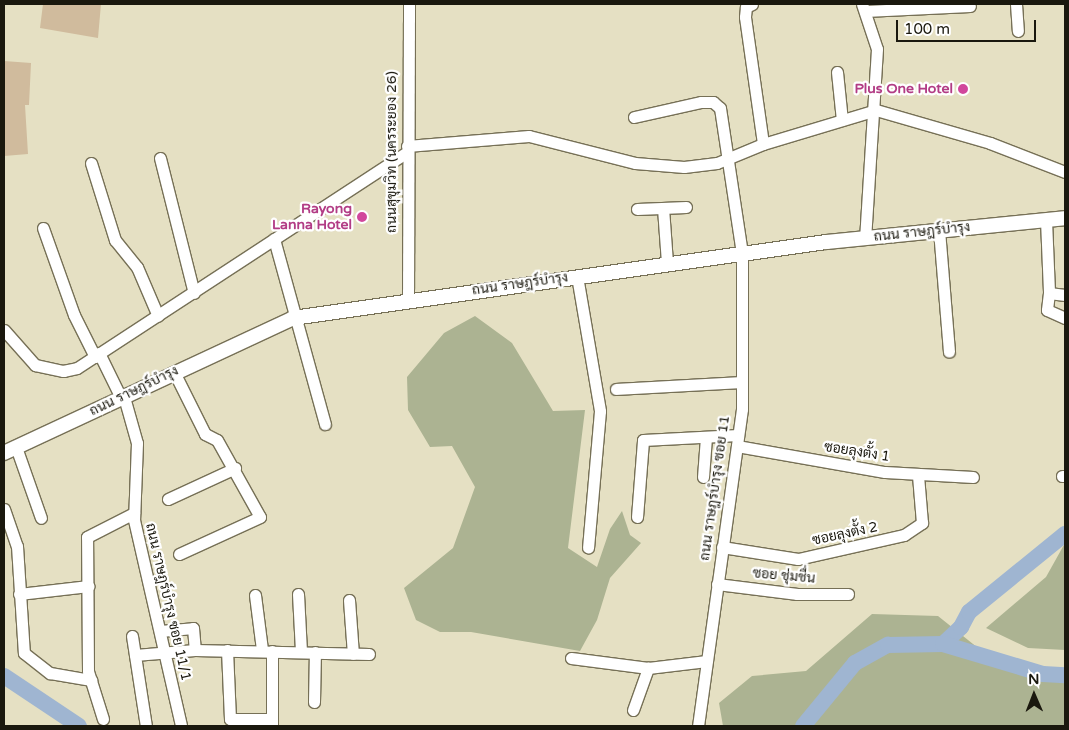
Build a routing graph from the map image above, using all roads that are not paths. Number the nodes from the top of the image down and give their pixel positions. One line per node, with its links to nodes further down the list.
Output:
1 (409, 4): 12 (street, ถนนสุขุมวิท (นครระยอง 26))
2 (752, 4): 11 (street)
3 (1016, 4): 6 (street)
4 (970, 6): 5 (street)
5 (864, 8): 8 (street)
6 (1018, 31)
7 (837, 72): 10 (street)
8 (876, 110): 10 (street); 16 (street); 24 (street)
9 (634, 117): 14 (street, ถนน ราษฎร์บำรุง ซอย 11)
10 (842, 120): 11 (street)
11 (763, 144): 14 (street)
12 (407, 149): 14 (street); 25 (street); 32 (street, ถนนสุขุมวิท (นครระยอง 26))
13 (160, 158): 29 (street)
14 (727, 158): 26 (street, ถนน ราษฎร์บำรุง ซอย 11)
15 (91, 162): 33 (street)
16 (1065, 172)
17 (686, 207): 18 (street)
18 (663, 208): 19 (street); 27 (street)
19 (637, 209)
20 (1065, 218): 21 (street, ถนน ราษฎร์บำรุง)
21 (1046, 220): 23 (street, ถนน ราษฎร์บำรุง); 30 (street)
22 (44, 228): 38 (street, ถนน ราษฎร์บำรุง ซอย 11/1)
23 (939, 230): 24 (street, ถนน ราษฎร์บำรุง); 37 (street)
24 (865, 238): 26 (street, ถนน ราษฎร์บำรุง)
25 (274, 239): 29 (street); 34 (street)
26 (742, 253): 27 (street, ถนน ราษฎร์บำรุง); 40 (street, ถนน ราษฎร์บำรุง ซอย 11)
27 (667, 263): 28 (street, ถนน ราษฎร์บำรุง)
28 (577, 276): 32 (street, ถนน ราษฎร์บำรุง); 56 (street)
29 (194, 293): 33 (street)
30 (1049, 294): 31 (street); 35 (street)
31 (1065, 296)
32 (408, 300): 34 (street, ถนน ราษฎร์บำรุง)
33 (158, 316): 38 (street)
34 (293, 318): 39 (street, ถนน ราษฎร์บำรุง); 43 (street)
35 (1065, 318)
36 (4, 330): 38 (street)
37 (949, 352)
38 (97, 355): 42 (street, ถนน ราษฎร์บำรุง ซอย 11/1)
39 (174, 372): 42 (street, ถนน ราษฎร์บำรุง); 47 (street)
40 (741, 382): 41 (street); 45 (street, ถนน ราษฎร์บำรุง ซอย 11)
41 (616, 389)
42 (122, 397): 46 (street, ถนน ราษฎร์บำรุง); 53 (street, ถนน ราษฎร์บำรุง ซอย 11/1)
43 (325, 424)
44 (706, 437): 45 (street, ซอยลุงตั้ง 1); 49 (street); 55 (street, ซอยลุงตั้ง 1)
45 (737, 441): 48 (street, ซอยลุงตั้ง 1); 57 (street, ถนน ราษฎร์บำรุง ซอย 11)
46 (10, 450): 54 (street)
47 (234, 468): 51 (street); 58 (street)
48 (918, 475): 50 (street, ซอยลุงตั้ง 1); 57 (street, ซอยลุงตั้ง 2)
49 (703, 477)
50 (973, 477)
51 (168, 499)
52 (4, 509): 61 (street)
53 (134, 513): 60 (street); 66 (street, ถนน ราษฎร์บำรุง ซอย 11/1)
54 (41, 518)
55 (637, 518)
56 (588, 547)
57 (722, 547): 59 (street, ถนน ราษฎร์บำรุง ซอย 11)
58 (179, 554)
59 (717, 584): 64 (street, ซอย ชุ่มชื่น); 78 (street, ถนน ราษฎร์บำรุง ซอย 11)
60 (89, 586): 61 (street); 80 (street)
61 (20, 594): 80 (street)
62 (255, 594): 70 (street)
63 (298, 594): 72 (street)
64 (848, 594)
65 (349, 600): 74 (street)
66 (160, 631): 68 (street); 71 (street, ถนน ราษฎร์บำรุง ซอย 11/1)
67 (132, 636): 76 (street)
68 (195, 650): 69 (street); 71 (street)
69 (227, 650): 70 (street); 84 (street)
70 (267, 650): 72 (street); 84 (street)
71 (165, 651): 76 (street); 86 (street, ถนน ราษฎร์บำรุง ซอย 11/1)
72 (301, 651): 73 (street)
73 (315, 652): 74 (street); 81 (street)
74 (353, 654): 75 (street)
75 (369, 654)
76 (135, 655): 85 (street)
77 (571, 658): 79 (street)
78 (707, 661): 79 (street); 87 (street, ถนน ราษฎร์บำรุง ซอย 11)
79 (648, 668): 82 (street)
80 (91, 680): 83 (street)
81 (314, 702)
82 (633, 710)
83 (103, 719)
84 (272, 723)
85 (146, 726)
86 (181, 726)
87 (698, 726)

